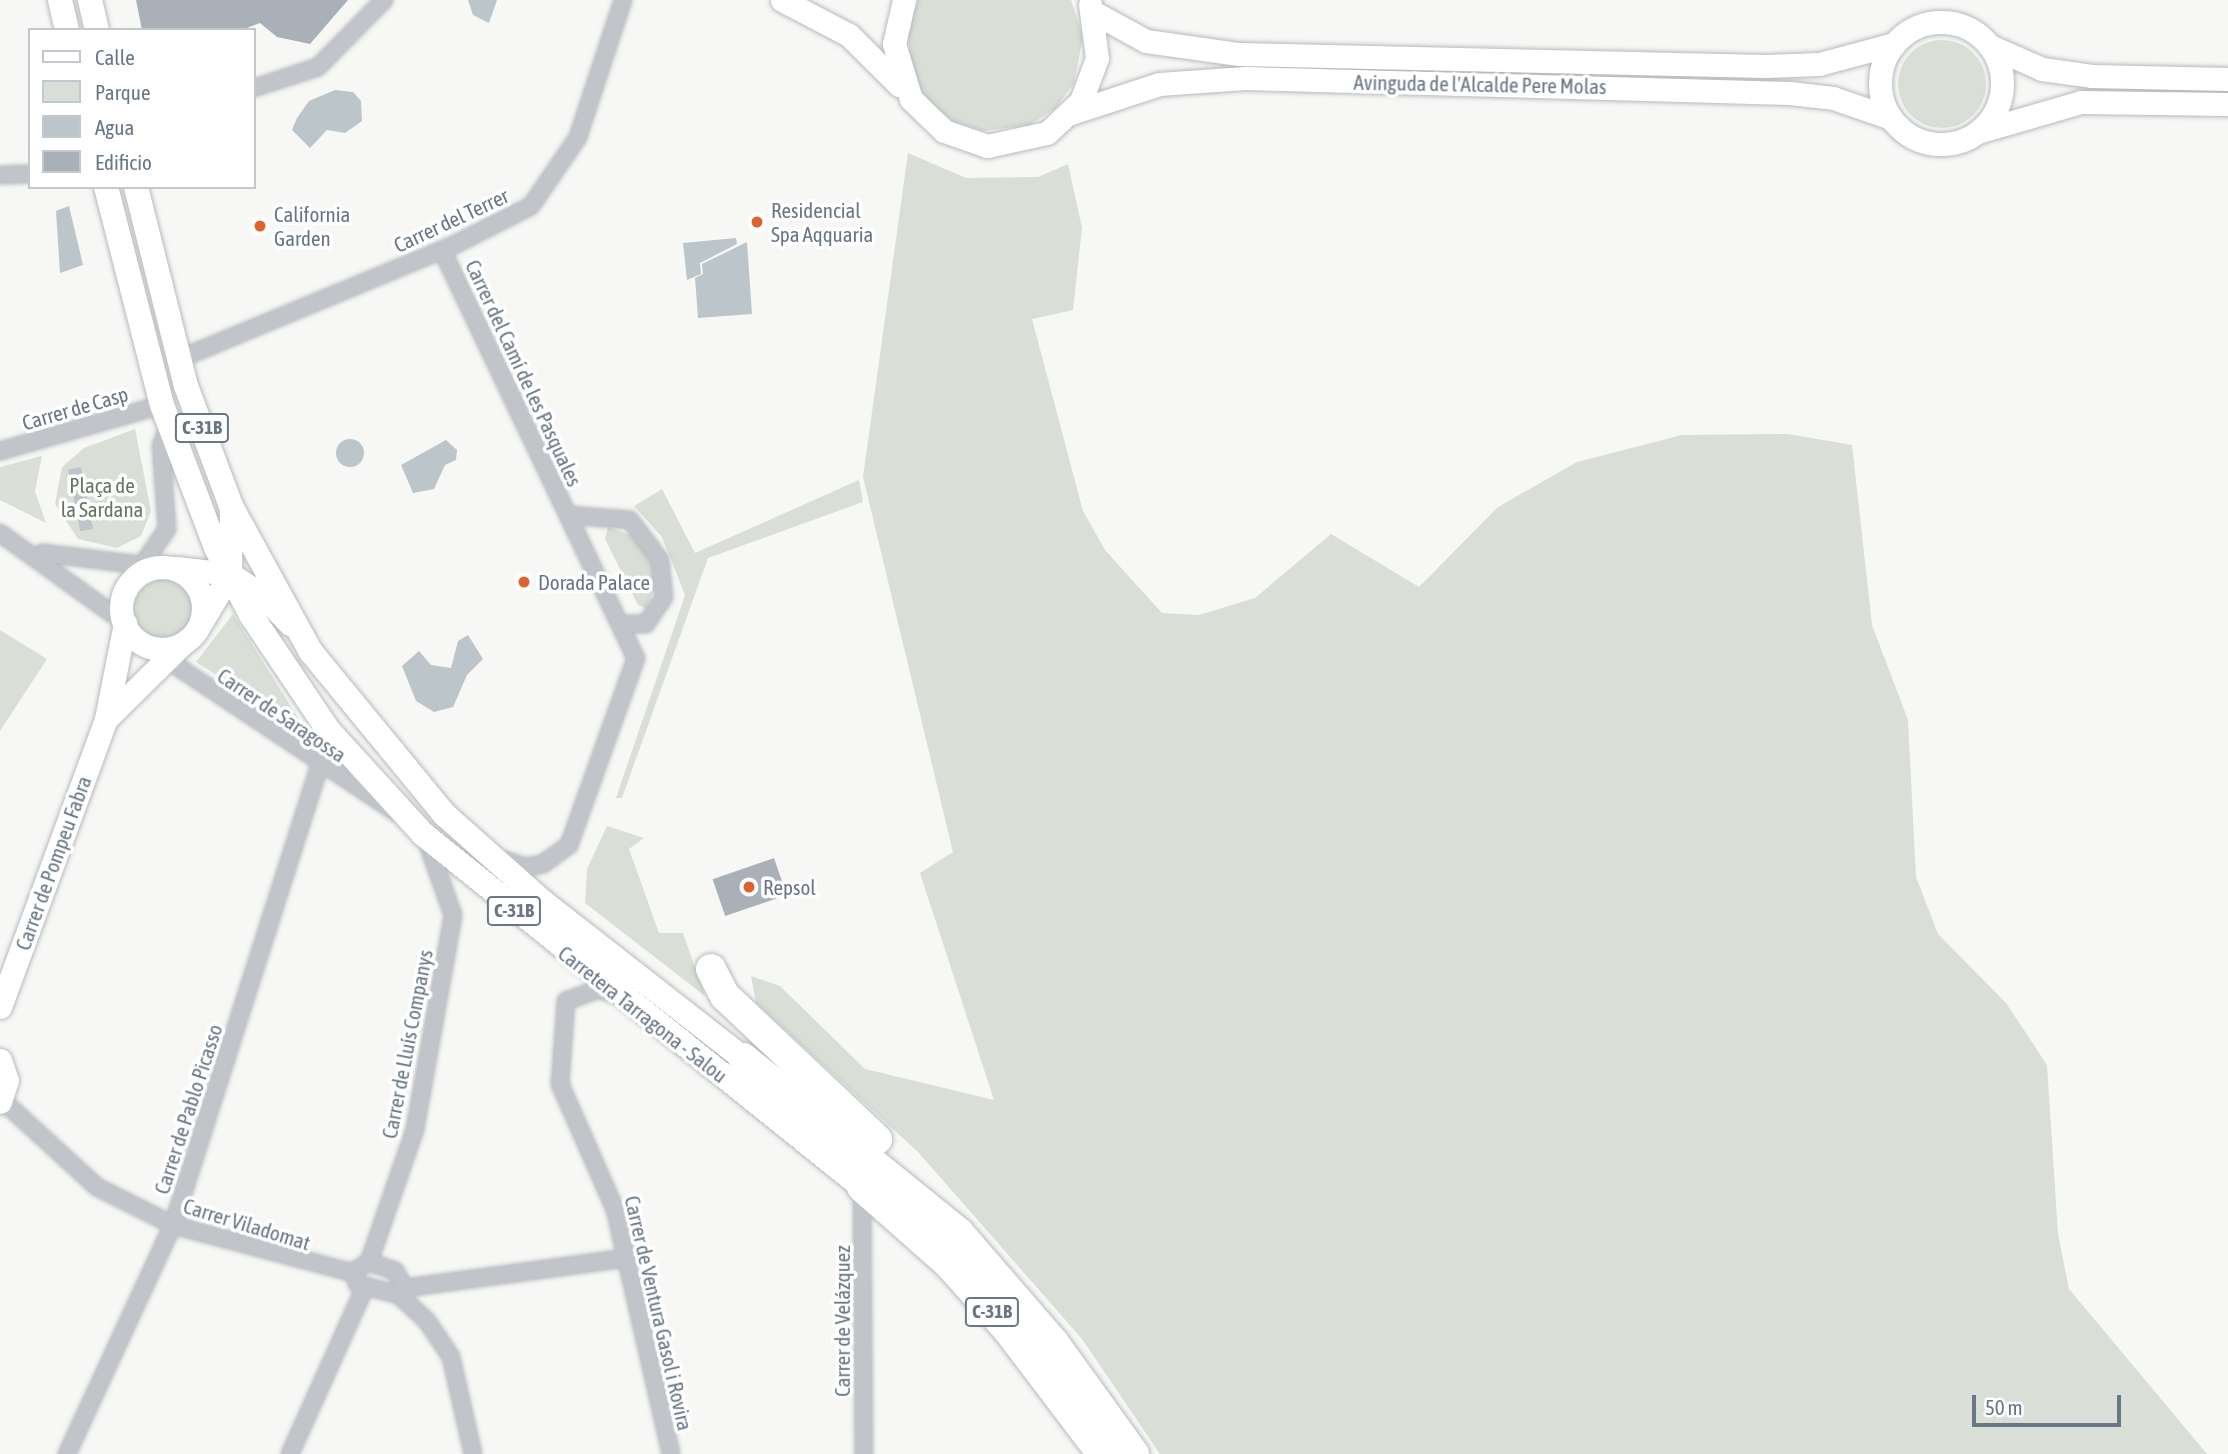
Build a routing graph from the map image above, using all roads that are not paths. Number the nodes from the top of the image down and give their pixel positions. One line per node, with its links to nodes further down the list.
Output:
1 (60, 0): 8 (main road)
2 (90, 0): 9 (main road)
3 (384, 0): 13 (street)
4 (623, 0): 23 (street, Carrer del Terrer)
5 (782, 0): 14 (street, Avinguda de l'Alcalde Pere Molas)
6 (904, 0): 14 (street)
7 (1090, 6): 10 (street, Avinguda de l'Alcalde Pere Molas); 16 (street)
8 (67, 28)
9 (97, 28)
10 (1894, 44): 11 (street); 17 (street)
11 (1990, 46): 12 (street); 18 (street)
12 (2228, 79)
13 (256, 87)
14 (911, 99): 16 (street, Avinguda de l'Alcalde Pere Molas)
15 (2228, 104): 18 (street)
16 (1071, 113): 17 (street, Avinguda de l'Alcalde Pere Molas)
17 (1891, 118): 18 (street)
18 (1978, 132)
19 (28, 174): 20 (street)
20 (0, 175)
21 (107, 189): 25 (main road, Carretera Tarragona - Salou / C-31B)
22 (136, 189): 24 (main road, Carretera Tarragona - Salou / C-31B)
23 (442, 250): 24 (street, Carrer del Terrer); 28 (street, Carrer del Camí de les Pasquales)
24 (178, 359): 27 (main road, Carretera Tarragona - Salou / C-31B)
25 (165, 414): 26 (street, Carrer de Casp); 31 (street); 32 (main road, Carretera Tarragona - Salou / C-31B)
26 (0, 451)
27 (231, 506): 32 (street); 36 (main road, Carretera Tarragona - Salou / C-31B)
28 (568, 515): 33 (street, Carrer del Camí de les Pasquales); 33 (street, Carrer del Camí de les Pasquales)
29 (0, 533): 30 (street, Carrer de Saragossa)
30 (33, 551): 31 (street, Carrer de Saragossa); 34 (street, Carrer de Saragossa)
31 (149, 570): 32 (street); 34 (street); 35 (street)
32 (230, 574): 35 (street, Carrer de Pompeu Fabra); 36 (street); 40 (main road, Carretera Tarragona - Salou / C-31B)
33 (620, 624): 41 (street, Carrer del Camí de les Pasquales)
34 (132, 632): 35 (street); 37 (street, Carrer de Saragossa); 38 (street, Carrer de Pompeu Fabra)
35 (192, 634): 37 (street, Carrer de Pompeu Fabra)
36 (311, 652): 41 (main road, Carretera Tarragona - Salou / C-31B)
37 (162, 662): 38 (street, Carrer de Pompeu Fabra); 39 (street, Carrer de Saragossa)
38 (106, 719): 44 (street, Carrer de Pompeu Fabra)
39 (320, 765): 40 (street, Carrer de Saragossa); 49 (street, Carrer de Pablo Picasso)
40 (415, 826): 43 (main road, Carretera Tarragona - Salou / C-31B); 51 (street, Carrer de Lluís Companys)
41 (490, 855): 45 (main road, Carretera Tarragona - Salou / C-31B)
42 (711, 969): 53 (highway)
43 (622, 998): 48 (main road, Carretera Tarragona - Salou / C-31B); 50 (street, Carrer de Ventura Gasol i Rovira)
44 (0, 1007)
45 (743, 1058): 53 (highway, Carretera Tarragona - Salou / C-31B)
46 (0, 1060): 47 (street)
47 (1, 1101): 49 (street, Carrer Viladomat)
48 (862, 1187): 56 (highway, Carretera Tarragona - Salou / C-31B); 61 (street, Carrer de Velázquez)
49 (173, 1225): 52 (street, Carrer Viladomat); 57 (street, Carrer de Pablo Picasso)
50 (627, 1258): 55 (street); 60 (street, Carrer de Ventura Gasol i Rovira)
51 (369, 1262): 52 (street); 55 (street)
52 (354, 1273): 54 (street)
53 (1004, 1282): 62 (highway, Carretera Tarragona - Salou / C-31B)
54 (365, 1289): 55 (street); 58 (street)
55 (402, 1292): 59 (street)
56 (1094, 1448)
57 (66, 1454)
58 (290, 1454)
59 (473, 1454)
60 (671, 1454)
61 (864, 1454)
62 (1134, 1454)

